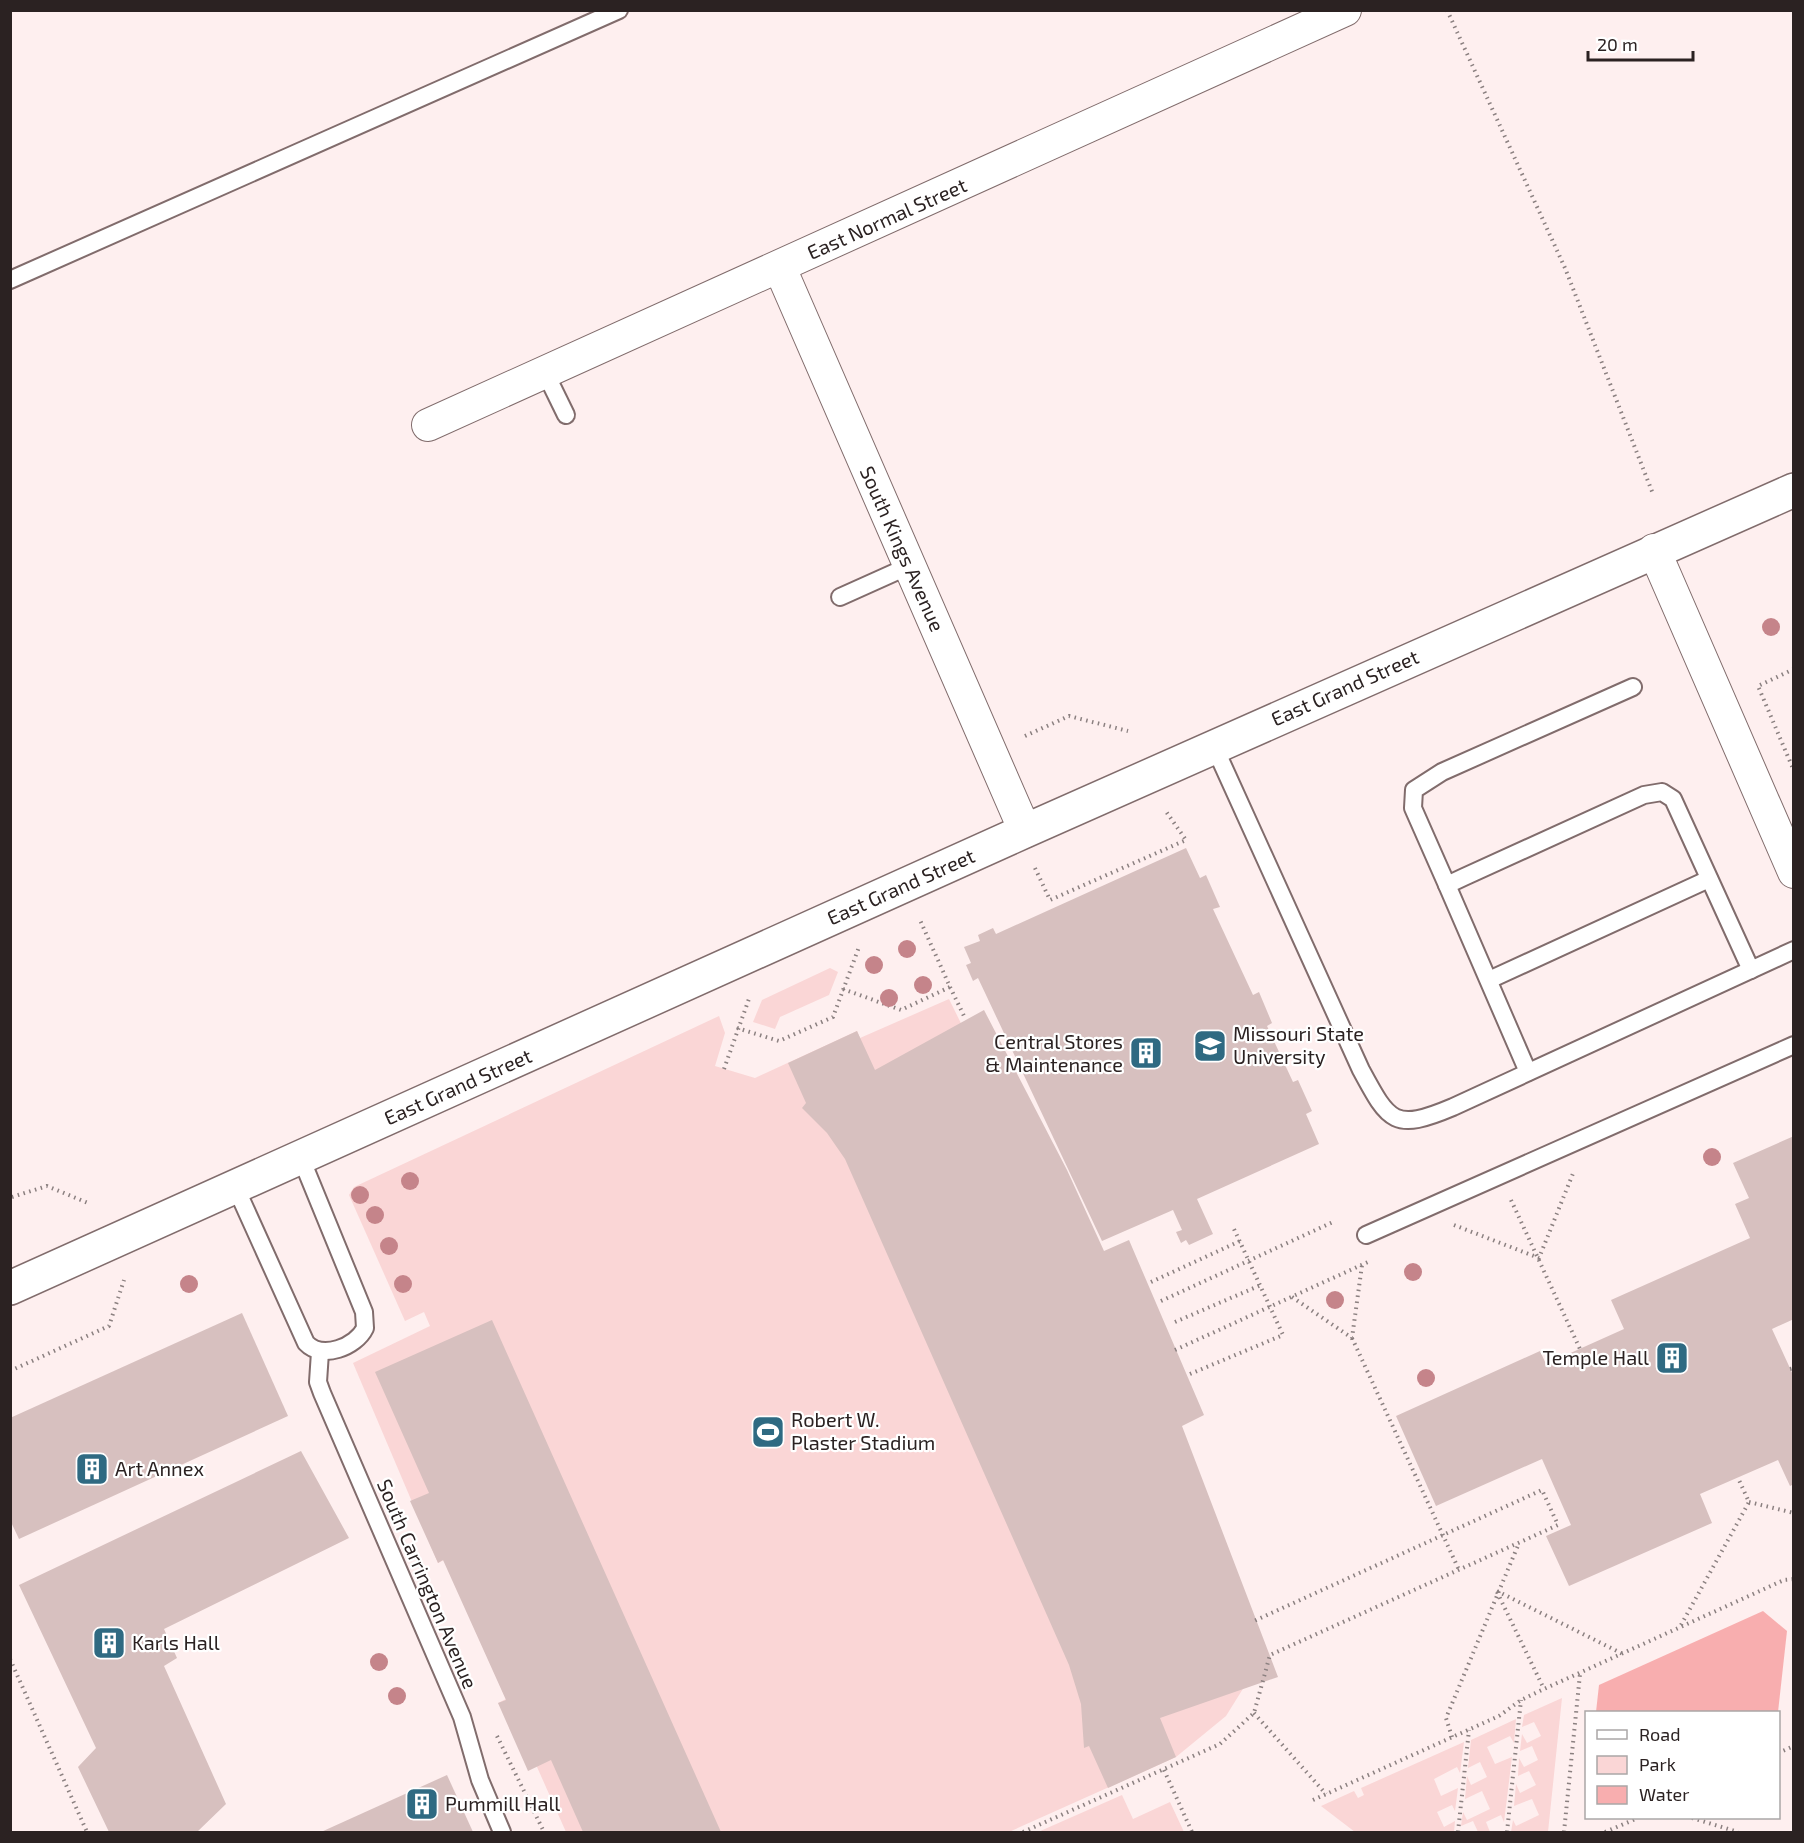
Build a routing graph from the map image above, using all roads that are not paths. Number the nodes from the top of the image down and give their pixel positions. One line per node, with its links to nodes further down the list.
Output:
1 (619, 10): 4 (lane)
2 (1346, 10): 3 (street, East Normal Street)
3 (780, 268): 5 (street, East Normal Street); 10 (street, South Kings Avenue)
4 (10, 280)
5 (545, 372): 6 (lane); 7 (street, East Normal Street)
6 (566, 415)
7 (428, 425)
8 (1794, 490): 9 (main road, East Grand Street)
9 (1654, 550): 13 (main road, East Grand Street); 15 (street)
10 (909, 566): 11 (lane); 14 (street, South Kings Avenue)
11 (840, 597)
12 (1633, 687): 17 (lane)
13 (1214, 746): 14 (main road, East Grand Street); 22 (lane)
14 (1025, 831): 23 (main road, East Grand Street)
15 (1794, 872)
16 (1709, 879): 17 (lane); 19 (lane); 20 (lane)
17 (1447, 885): 20 (lane)
18 (1794, 950): 19 (lane)
19 (1750, 970): 22 (lane)
20 (1489, 980): 22 (lane)
21 (1794, 1045): 25 (lane)
22 (1528, 1072)
23 (301, 1158): 24 (main road, East Grand Street); 27 (lane)
24 (236, 1188): 26 (main road, East Grand Street); 27 (lane)
25 (1366, 1235)
26 (10, 1288)
27 (320, 1352): 28 (lane, South Carrington Avenue)
28 (502, 1833)

